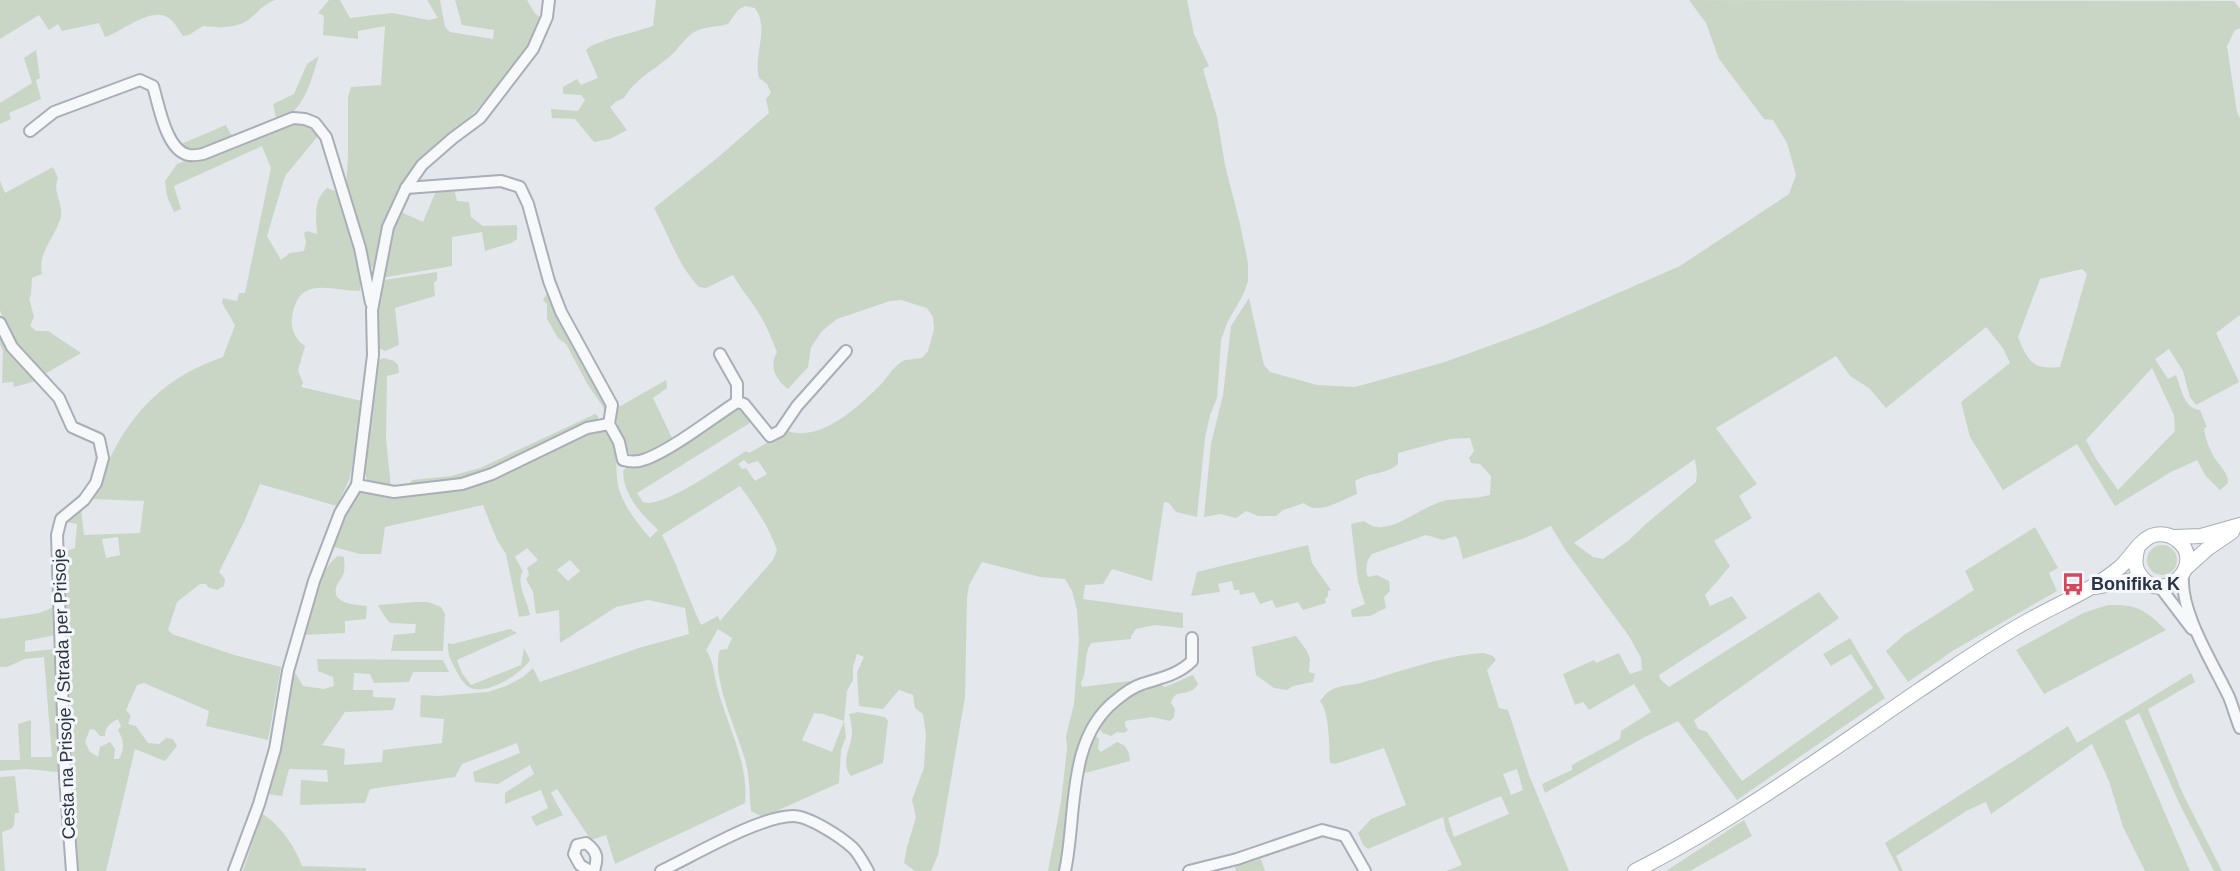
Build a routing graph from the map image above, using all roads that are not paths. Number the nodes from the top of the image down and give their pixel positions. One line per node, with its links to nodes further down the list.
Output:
1 (549, 0): 3 (street)
2 (30, 131): 4 (street)
3 (406, 188): 4 (street); 9 (street)
4 (372, 310): 10 (street)
5 (0, 323): 21 (street, Cesta na Prisoje / Strada per Prisoje)
6 (846, 351): 8 (street)
7 (720, 354): 8 (street)
8 (737, 402): 9 (street)
9 (609, 424): 10 (street)
10 (357, 485): 22 (street)
11 (2240, 526): 12 (main road); 14 (main road)
12 (2174, 537): 13 (main road); 14 (main road)
13 (2137, 550): 15 (main road); 17 (main road)
14 (2185, 571): 16 (main road); 19 (street)
15 (2144, 581): 16 (main road); 17 (main road)
16 (2160, 587): 19 (street)
17 (2088, 589): 28 (main road)
18 (1192, 638): 25 (street)
19 (2201, 642): 20 (street)
20 (2240, 728)
21 (72, 871)
22 (234, 871)
23 (661, 871): 24 (street)
24 (868, 871)
25 (1065, 871)
26 (1189, 871): 27 (street)
27 (1365, 871)
28 (1635, 871)

